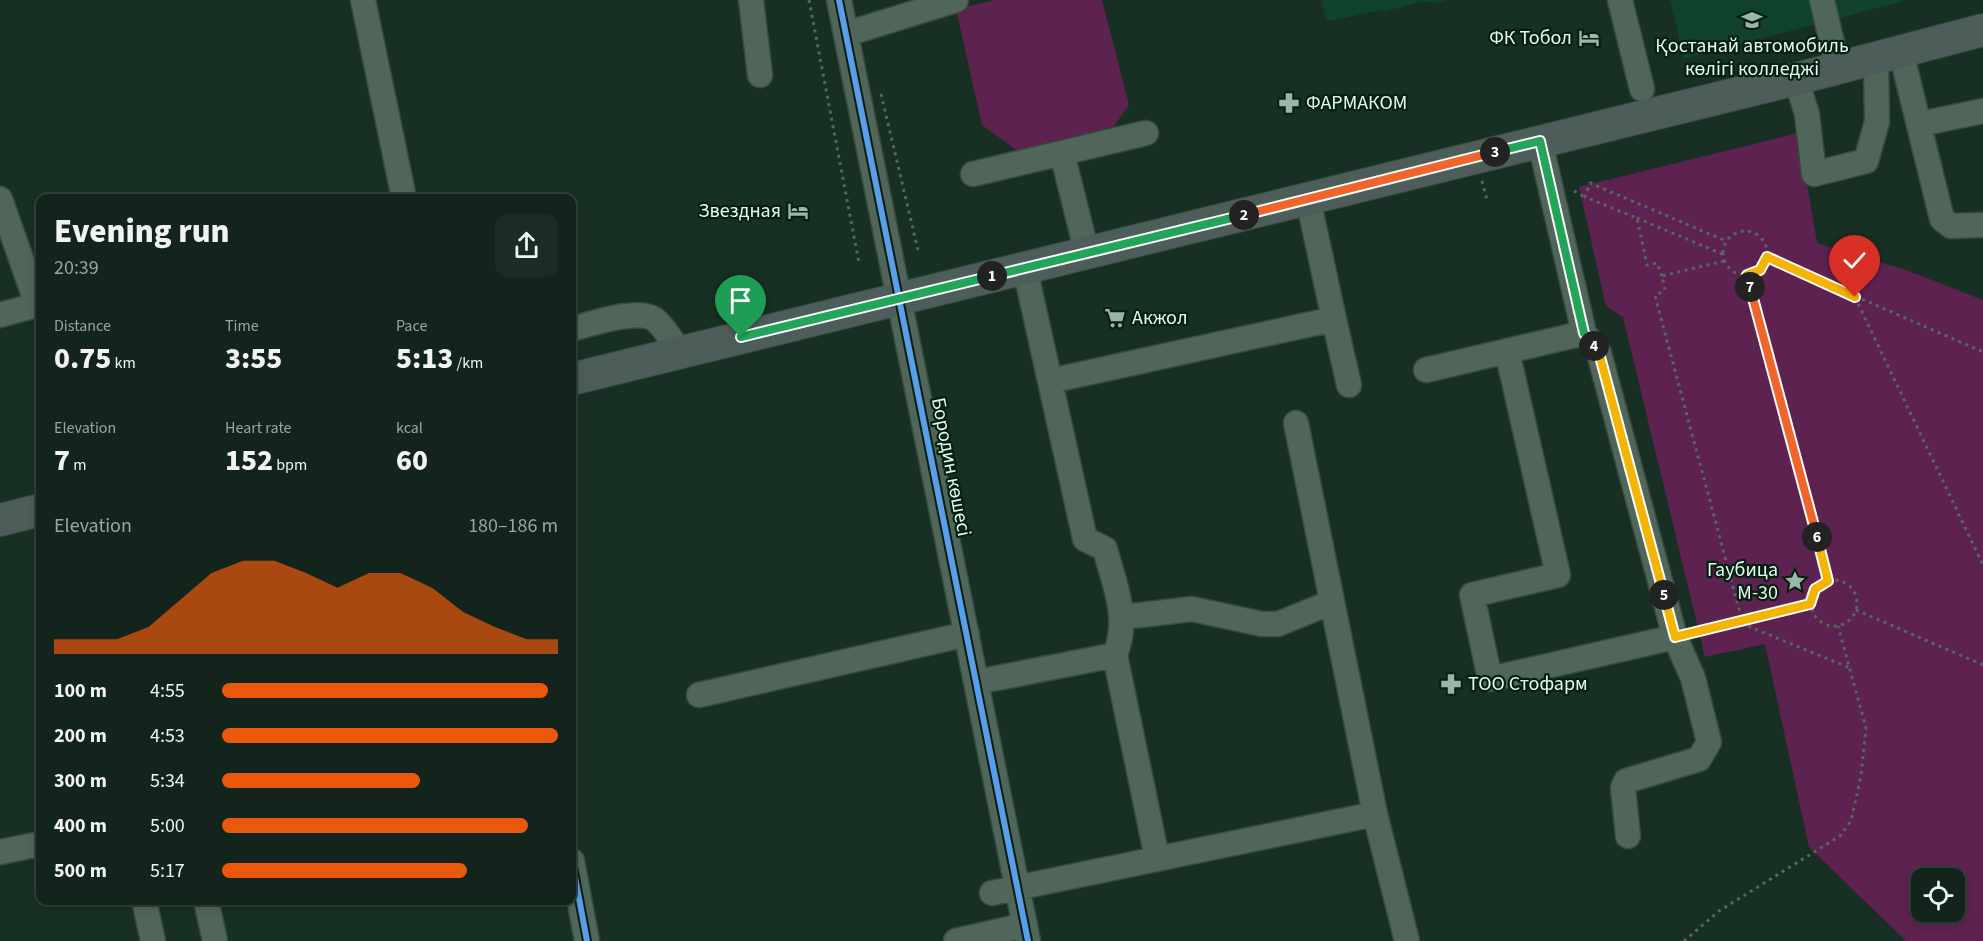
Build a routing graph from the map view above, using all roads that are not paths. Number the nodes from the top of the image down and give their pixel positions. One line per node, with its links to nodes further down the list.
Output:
1 (363, 0): 20 (street)
2 (751, 0): 11 (street)
3 (839, 0): 8 (street, Бородин көшесі)
4 (956, 0): 8 (street)
5 (1620, 0): 13 (street)
6 (1822, 0): 10 (street)
7 (1983, 30): 9 (main road)
8 (846, 34): 27 (street, Бородин көшесі)
9 (1888, 55): 10 (main road); 12 (street); 15 (street)
10 (1838, 68): 12 (main road)
11 (760, 75)
12 (1796, 79): 17 (main road)
13 (1642, 89)
14 (1983, 111): 15 (street)
15 (1920, 124): 23 (street)
16 (1146, 133): 18 (street)
17 (1540, 141): 22 (main road); 32 (street)
18 (1062, 153): 19 (street); 24 (street)
19 (973, 174)
20 (403, 194)
21 (0, 199): 26 (street)
22 (1308, 199): 24 (main road); 30 (street)
23 (1983, 225)
24 (1087, 254): 25 (main road)
25 (1025, 269): 27 (main road); 37 (street)
26 (36, 296)
27 (900, 298): 34 (main road); 44 (street, Бородин көшесі)
28 (36, 305): 29 (street)
29 (0, 315)
30 (1334, 319): 37 (street); 38 (street)
31 (576, 327): 34 (street)
32 (1584, 333): 33 (street); 45 (street)
33 (1507, 351): 35 (street); 45 (street)
34 (680, 352): 36 (main road)
35 (1426, 370)
36 (576, 378)
37 (1050, 381): 43 (street)
38 (1349, 386)
39 (1296, 423): 42 (street)
40 (36, 511): 41 (main road)
41 (0, 520)
42 (1332, 602): 43 (street); 49 (street)
43 (1123, 616): 46 (street)
44 (967, 634): 47 (street, Бородин көшесі); 48 (street)
45 (1675, 637): 50 (street)
46 (1115, 655): 47 (street); 53 (street)
47 (977, 682): 55 (street, Бородин көшесі)
48 (699, 695)
49 (1375, 814): 53 (street); 64 (street)
50 (1628, 836)
51 (36, 845): 52 (street)
52 (0, 852)
53 (1157, 858): 55 (street)
54 (576, 882): 62 (street)
55 (1017, 887): 56 (street); 59 (street, Бородин көшесі)
56 (992, 893)
57 (145, 905): 60 (street)
58 (207, 905): 61 (street)
59 (1026, 933): 63 (street)
60 (153, 941)
61 (215, 941)
62 (587, 941)
63 (956, 941)
64 (1407, 941)

